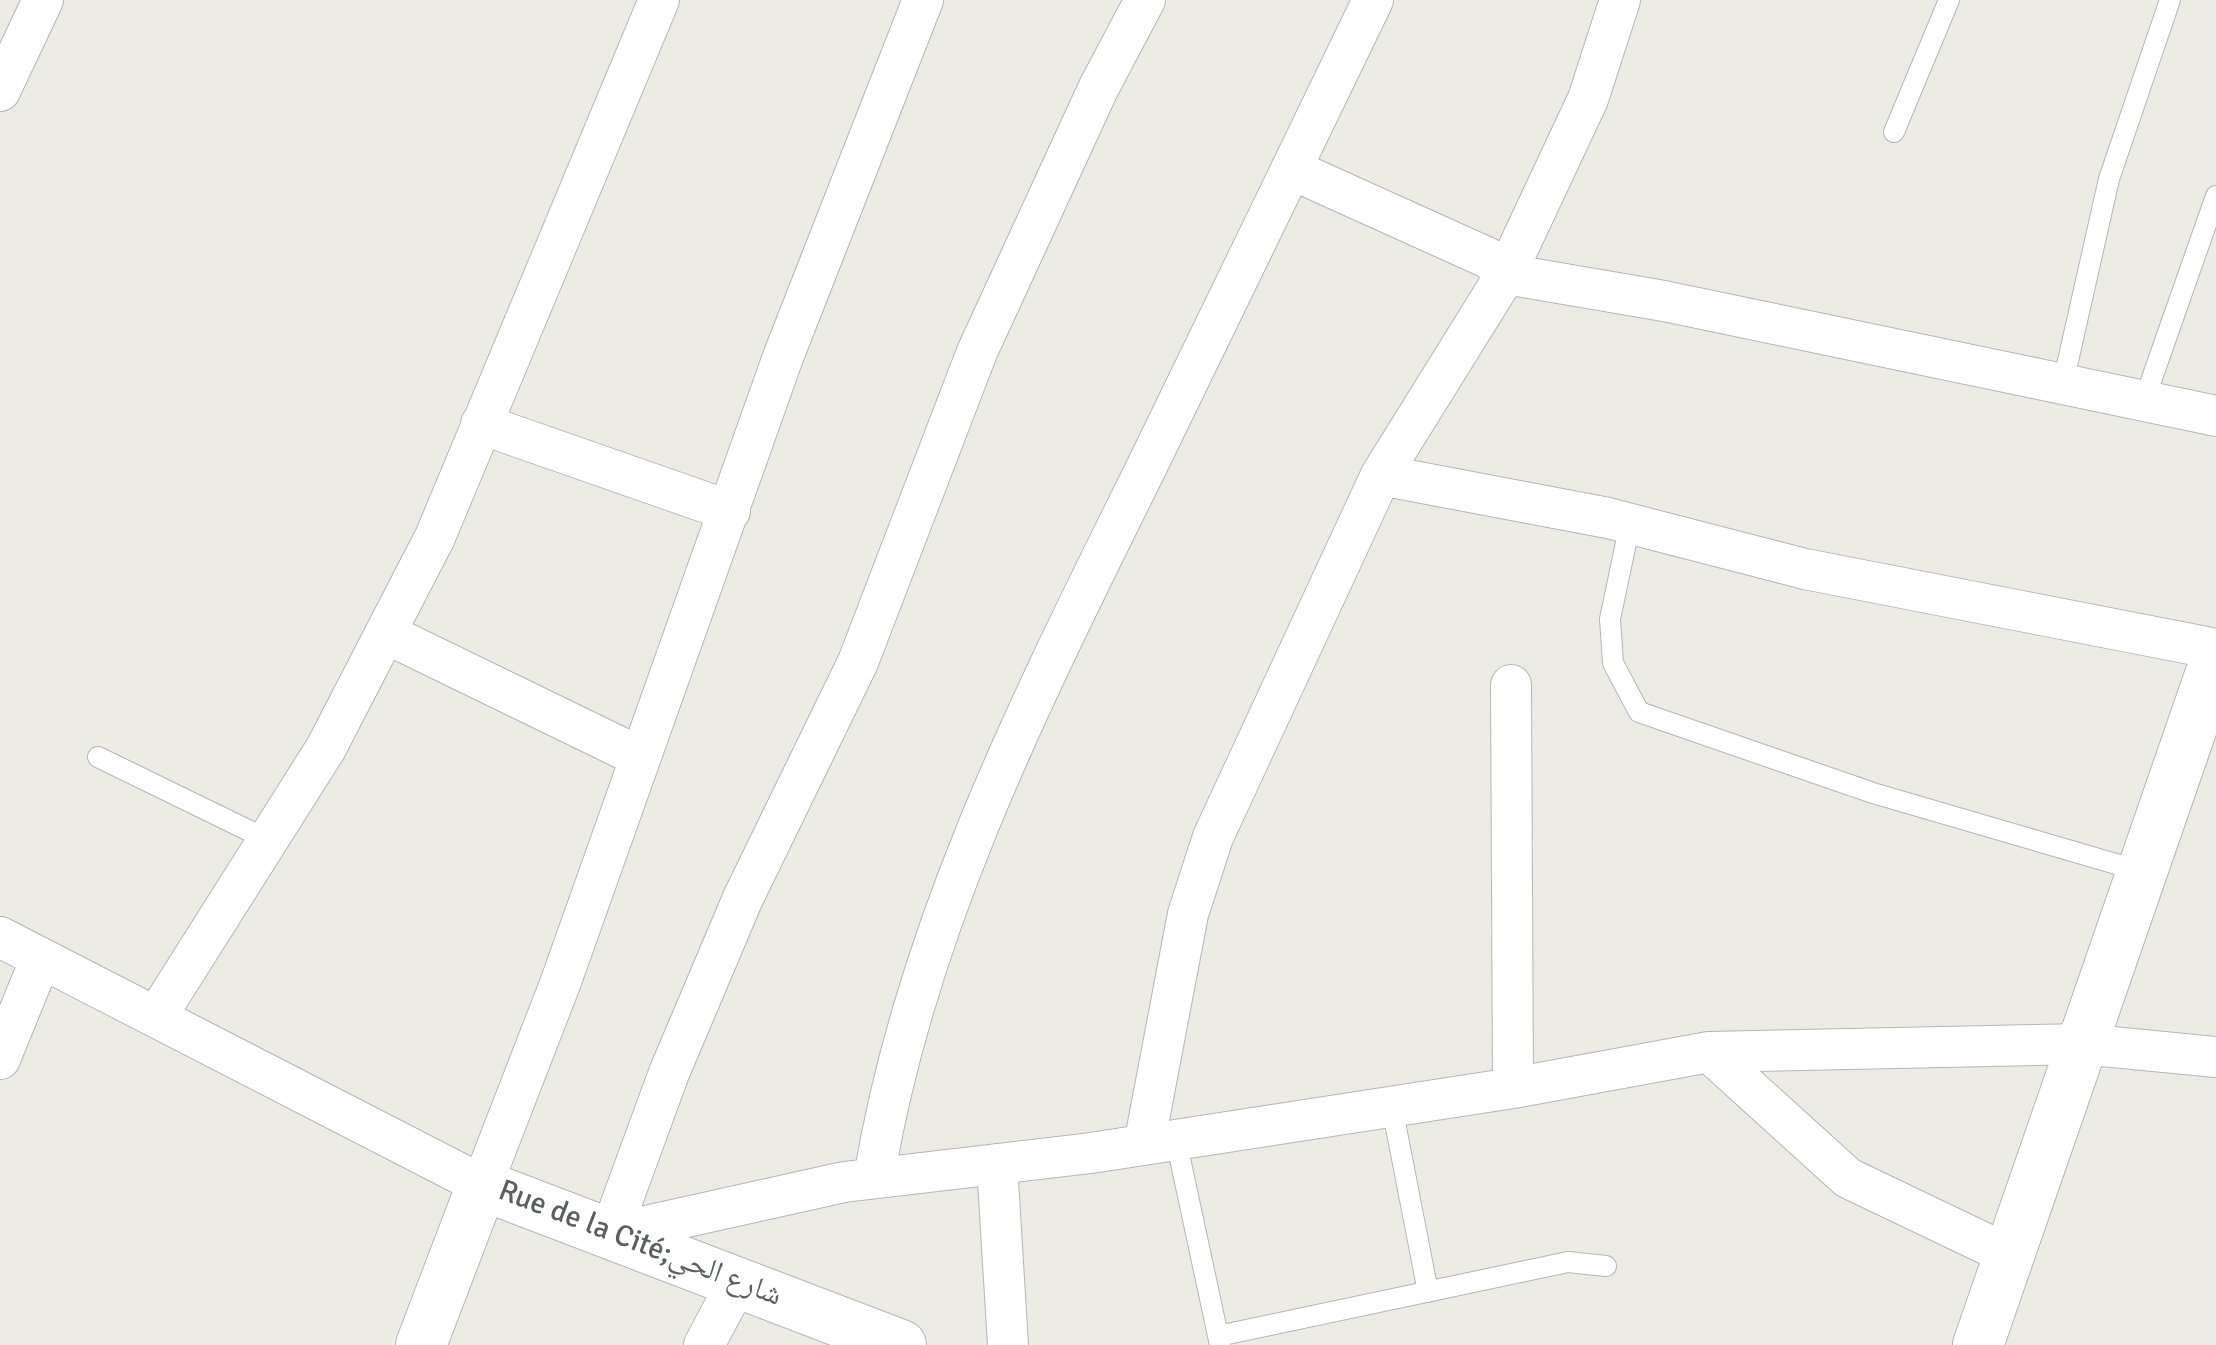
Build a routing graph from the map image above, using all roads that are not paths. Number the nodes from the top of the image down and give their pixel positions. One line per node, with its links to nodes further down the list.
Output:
1 (43, 0): 9 (street)
2 (659, 0): 17 (street)
3 (923, 0): 19 (street)
4 (1145, 0): 42 (street)
5 (1374, 0): 11 (street)
6 (1620, 0): 13 (street)
7 (1949, 0): 10 (lane)
8 (2170, 0): 14 (lane)
9 (0, 91)
10 (1894, 132)
11 (1291, 169): 13 (street); 40 (street)
12 (2216, 196): 15 (lane)
13 (1506, 274): 14 (street); 18 (street)
14 (2063, 383): 15 (street)
15 (2145, 398): 16 (street)
16 (2216, 416)
17 (481, 424): 19 (street); 21 (street)
18 (1381, 476): 20 (street); 38 (street)
19 (730, 512): 26 (street)
20 (1630, 524): 22 (street); 28 (lane)
21 (387, 634): 26 (street); 27 (street)
22 (2216, 648)
23 (2216, 658): 28 (street)
24 (1511, 685): 36 (street)
25 (98, 756): 27 (lane)
26 (640, 756): 41 (street)
27 (266, 839): 31 (street)
28 (2142, 872): 32 (street)
29 (0, 938): 30 (street)
30 (41, 958): 31 (street); 35 (street)
31 (156, 1017): 41 (street)
32 (2082, 1044): 33 (street); 34 (street); 43 (street)
33 (1709, 1052): 36 (street); 43 (street)
34 (2216, 1057)
35 (0, 1060)
36 (1513, 1088): 37 (street)
37 (1392, 1106): 38 (street); 46 (lane)
38 (1160, 1142): 39 (street); 47 (lane)
39 (997, 1164): 40 (street); 51 (street)
40 (874, 1178): 42 (street)
41 (482, 1185): 42 (street, Rue de la Cité;شارع الحي); 49 (street, Rue de la Cité;شارع الحي)
42 (610, 1234): 45 (street, Rue de la Cité;شارع الحي)
43 (2009, 1255): 52 (street)
44 (1606, 1266): 46 (lane)
45 (738, 1280): 48 (street, Rue de la Cité;شارع الحي); 50 (street)
46 (1428, 1292): 47 (lane)
47 (1219, 1340)
48 (894, 1343)
49 (421, 1345)
50 (704, 1345)
51 (1008, 1345)
52 (1978, 1345)

